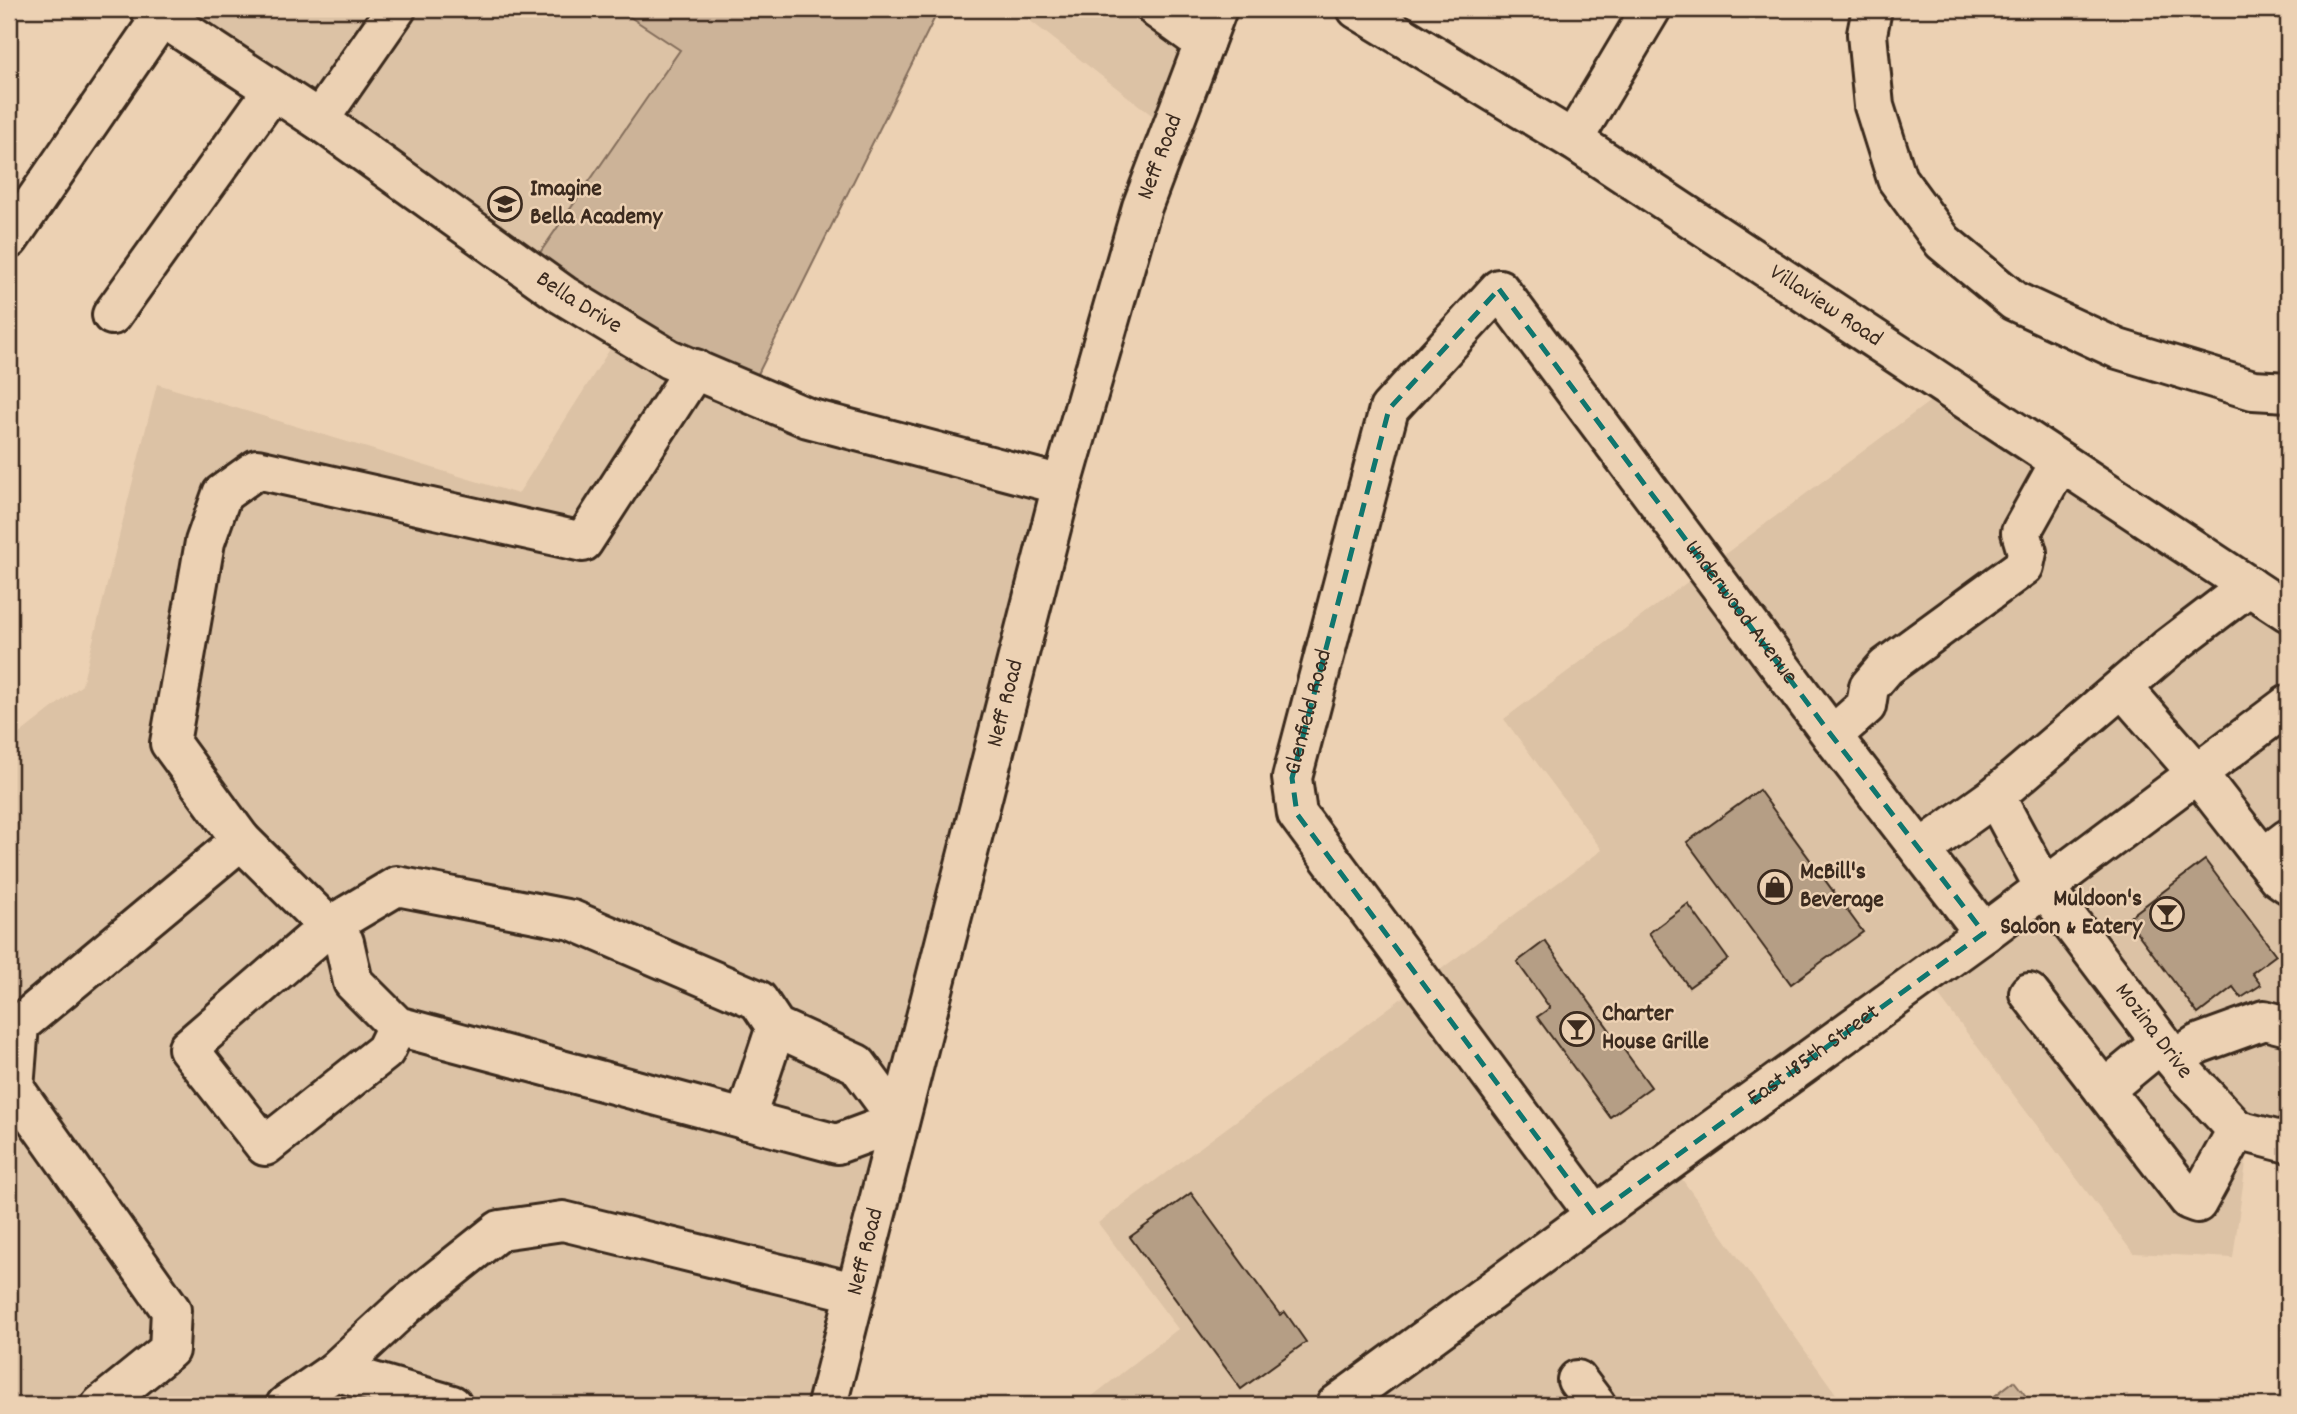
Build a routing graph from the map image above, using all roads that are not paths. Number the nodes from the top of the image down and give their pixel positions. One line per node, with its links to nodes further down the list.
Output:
1 (396, 9): 9 (main road)
2 (1157, 9): 7 (main road)
3 (1357, 9): 10 (main road, Villaview Road)
4 (1651, 9): 10 (main road)
5 (1872, 9): 15 (main road)
6 (156, 13): 8 (main road, Bella Drive); 11 (main road)
7 (1210, 26): 17 (main road, Neff Road)
8 (273, 90): 9 (main road, Bella Drive); 13 (main road)
9 (319, 120): 14 (main road, Bella Drive)
10 (1573, 140): 16 (main road, Villaview Road)
11 (9, 239)
12 (1499, 289): 22 (main road, Underwood Avenue); 41 (main road, Glenfield Road)
13 (112, 316)
14 (695, 369): 17 (main road, Bella Drive); 25 (main road)
15 (2288, 392)
16 (2060, 462): 18 (main road, Villaview Road); 22 (main road)
17 (1062, 485): 38 (main road, Neff Road)
18 (2249, 586): 19 (main road, Villaview Road); 20 (main road)
19 (2288, 612)
20 (2123, 688): 23 (main road); 24 (main road)
21 (2288, 705): 23 (main road, East 185th Street)
22 (1832, 736): 26 (main road, Underwood Avenue)
23 (2197, 773): 27 (main road); 28 (main road, East 185th Street)
24 (1995, 796): 26 (main road); 28 (main road, Mozina Drive)
25 (241, 840): 29 (main road); 44 (main road)
26 (1920, 850): 30 (main road, Underwood Avenue)
27 (2280, 860)
28 (2044, 887): 30 (main road, East 185th Street); 35 (main road, Mozina Drive)
29 (328, 927): 32 (main road); 32 (main road); 34 (main road)
30 (1984, 933): 41 (main road, East 185th Street)
31 (2029, 993): 36 (main road)
32 (397, 1026): 37 (main road)
33 (2288, 1026): 35 (main road)
34 (776, 1027): 37 (main road); 38 (main road)
35 (2167, 1051): 36 (main road); 39 (main road, Mozina Drive)
36 (2104, 1090): 39 (main road)
37 (746, 1120): 38 (main road)
38 (899, 1121): 42 (main road, Neff Road)
39 (2237, 1130): 40 (main road)
40 (2288, 1143)
41 (1595, 1215): 48 (main road, East 185th Street)
42 (854, 1292): 43 (main road); 47 (main road, Neff Road)
43 (335, 1371): 45 (main road); 46 (main road)
44 (101, 1405)
45 (286, 1405)
46 (452, 1405)
47 (827, 1405)
48 (1336, 1405)

